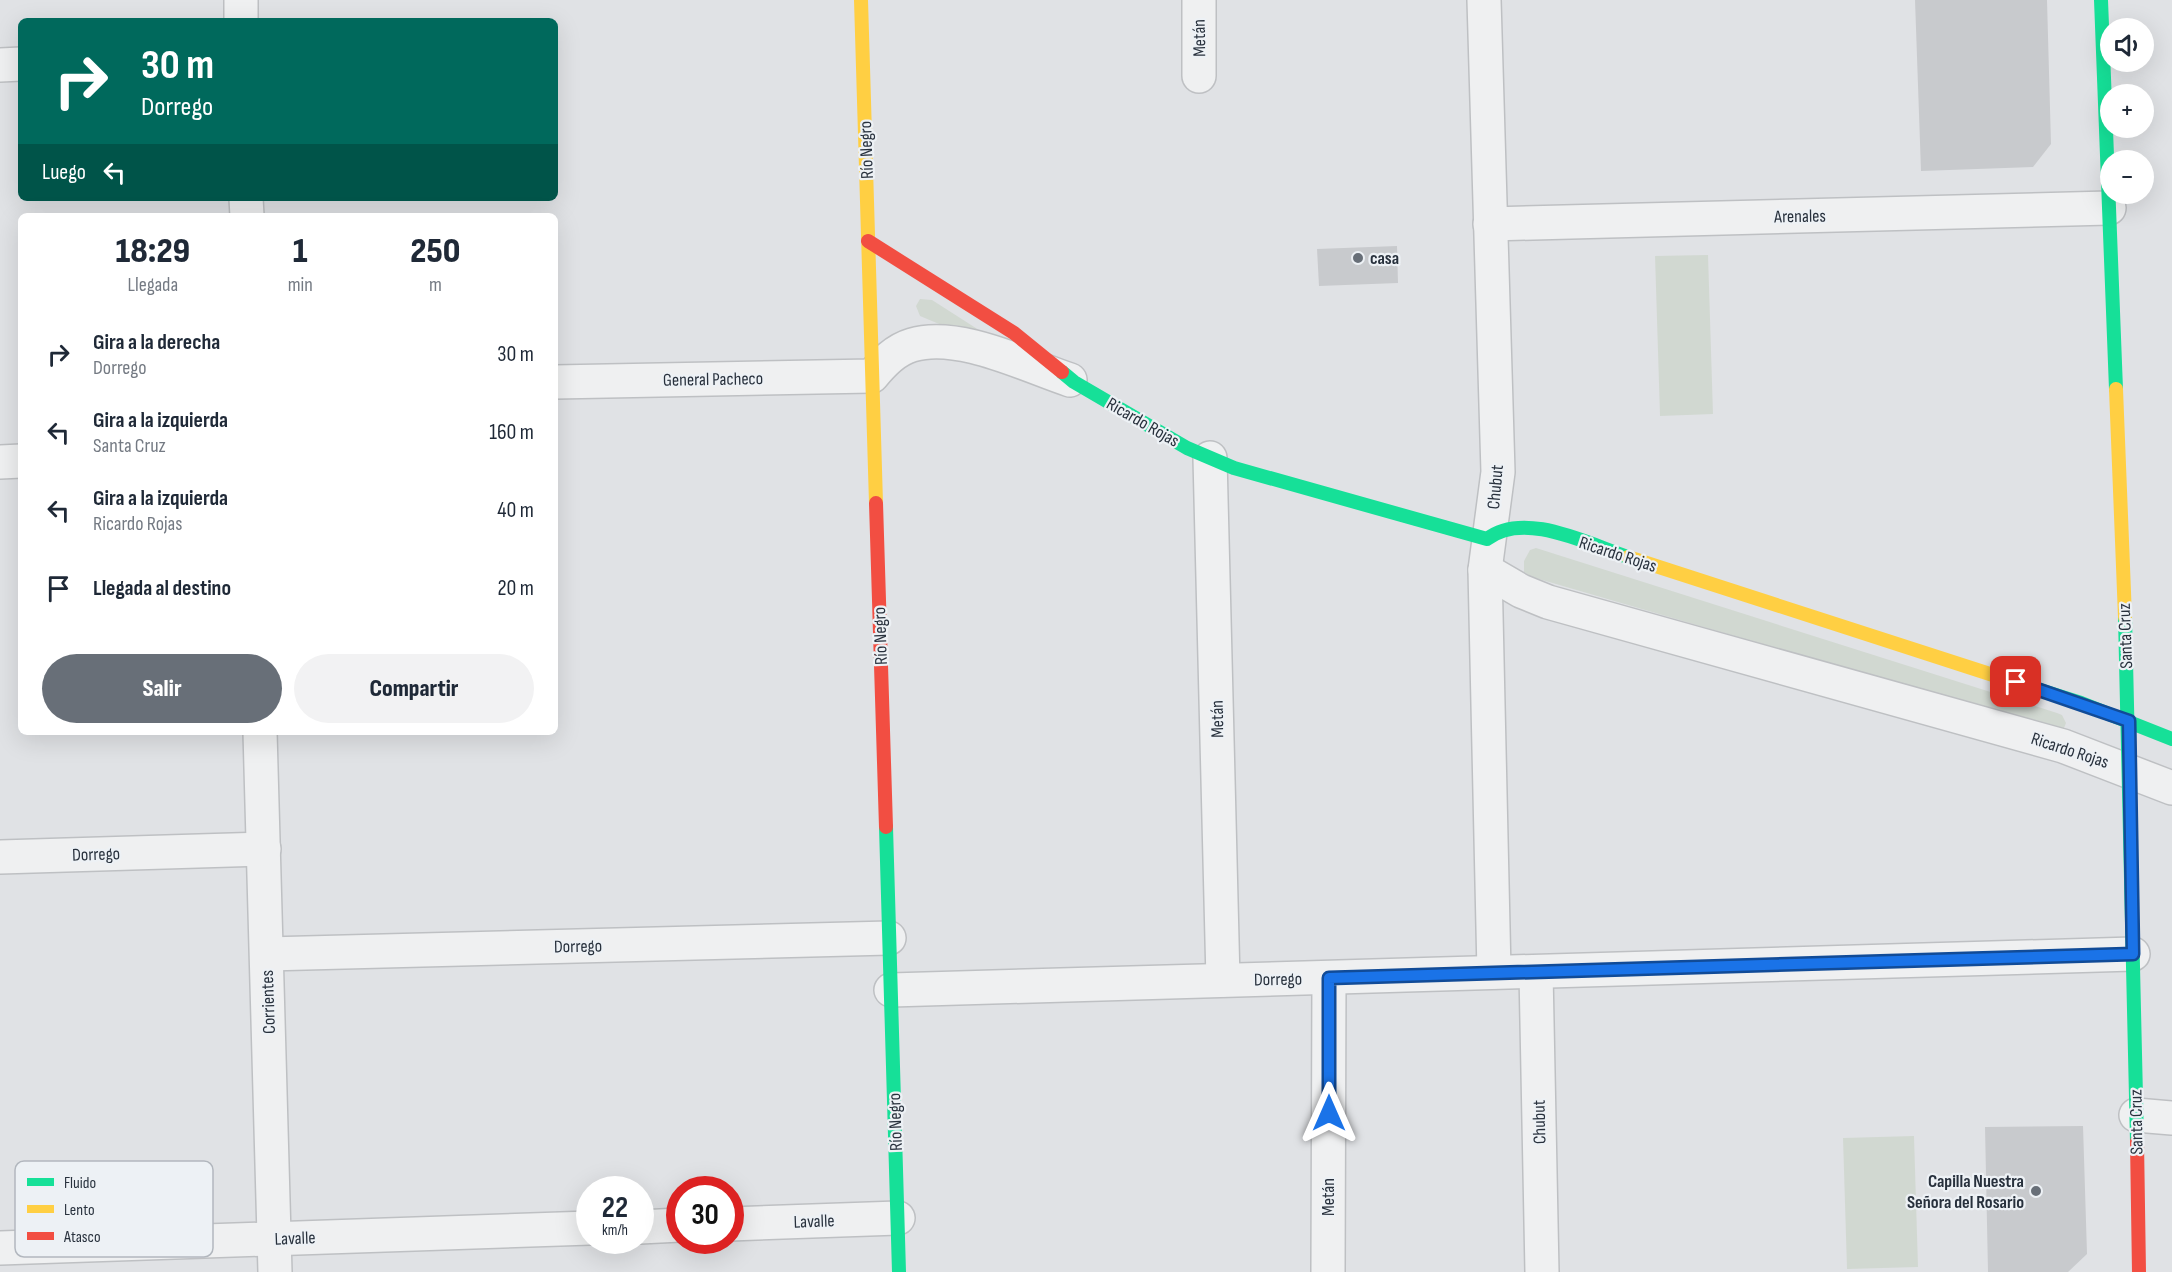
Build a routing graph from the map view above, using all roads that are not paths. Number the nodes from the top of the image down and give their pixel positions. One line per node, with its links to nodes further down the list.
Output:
1 (241, 0): 6 (street)
2 (861, 0): 12 (street, Río Negro)
3 (1199, 0): 9 (street, Metán)
4 (1484, 0): 11 (street, Chubut)
5 (2101, 0): 10 (street, Santa Cruz)
6 (241, 18)
7 (18, 64): 8 (street)
8 (0, 65)
9 (1200, 76)
10 (2109, 208): 11 (street, Arenales); 20 (street, Santa Cruz)
11 (1490, 224): 19 (street, Chubut)
12 (868, 241): 13 (street, Río Negro); 15 (street, Ricardo Rojas)
13 (872, 376): 14 (street, General Pacheco); 15 (street, Ricardo Rojas); 27 (street, Río Negro)
14 (558, 382)
15 (1074, 382): 16 (street, Ricardo Rojas)
16 (1210, 458): 19 (street, Ricardo Rojas); 33 (street, Metán)
17 (18, 461): 18 (street)
18 (0, 462)
19 (1486, 554): 20 (street, Ricardo Rojas); 23 (street, Ricardo Rojas); 30 (street, Chubut)
20 (2129, 721): 22 (street, Ricardo Rojas); 23 (street, Santa Cruz)
21 (261, 735): 25 (street, Corrientes)
22 (2172, 739)
23 (2130, 770): 24 (street, Ricardo Rojas); 29 (street, Santa Cruz)
24 (2172, 788)
25 (264, 849): 26 (street, Dorrego); 28 (street, Corrientes)
26 (0, 857)
27 (889, 938): 28 (street, Dorrego); 34 (street, Río Negro)
28 (267, 954): 40 (street, Corrientes)
29 (2133, 954): 31 (street, Dorrego); 35 (street, Santa Cruz)
30 (1494, 972): 31 (street, Dorrego); 32 (street, Dorrego)
31 (1536, 972): 47 (street, Chubut)
32 (1329, 978): 33 (street, Dorrego); 46 (street, Metán)
33 (1223, 980): 34 (street, Dorrego)
34 (891, 990): 37 (street, Río Negro)
35 (2136, 1115): 36 (street); 48 (street, Santa Cruz)
36 (2172, 1118)
37 (898, 1218): 38 (street, Lavalle); 45 (street, Río Negro)
38 (744, 1224)
39 (576, 1228): 40 (street, Lavalle)
40 (274, 1239): 41 (street, Lavalle); 44 (street, Corrientes)
41 (213, 1241)
42 (0, 1248): 43 (street, Lavalle)
43 (15, 1248)
44 (275, 1272)
45 (899, 1272)
46 (1328, 1272)
47 (1542, 1272)
48 (2139, 1272)

